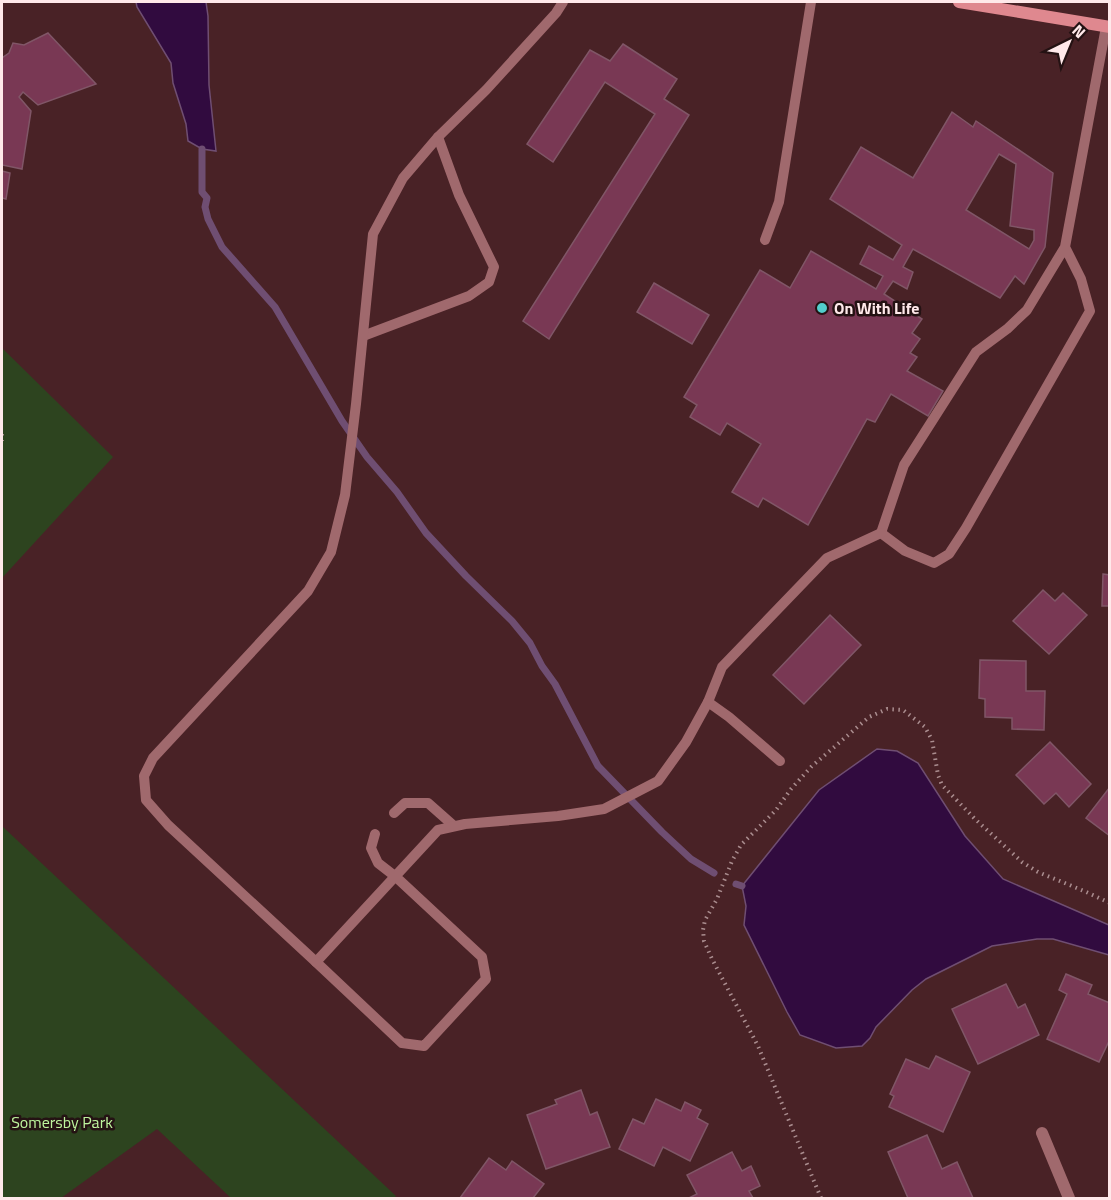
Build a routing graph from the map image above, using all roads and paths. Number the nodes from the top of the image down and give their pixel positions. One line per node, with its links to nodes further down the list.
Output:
1 (563, 2): 5 (lane)
2 (812, 2): 6 (lane)
3 (959, 2): 4 (street)
4 (1108, 27): 7 (lane)
5 (438, 137): 8 (lane); 8 (lane)
6 (765, 240)
7 (1065, 247): 11 (lane); 11 (lane)
8 (363, 336): 19 (lane)
9 (2, 434): 10 (path)
10 (2, 441)
11 (881, 533): 12 (lane)
12 (708, 702): 13 (lane); 15 (lane)
13 (780, 761)
14 (394, 813): 15 (lane)
15 (454, 826): 17 (lane)
16 (375, 834): 17 (lane)
17 (396, 877): 19 (lane); 19 (lane)
18 (1110, 903): 21 (path)
19 (316, 962)
20 (1042, 1133): 22 (street)
21 (821, 1198)
22 (1069, 1198)

